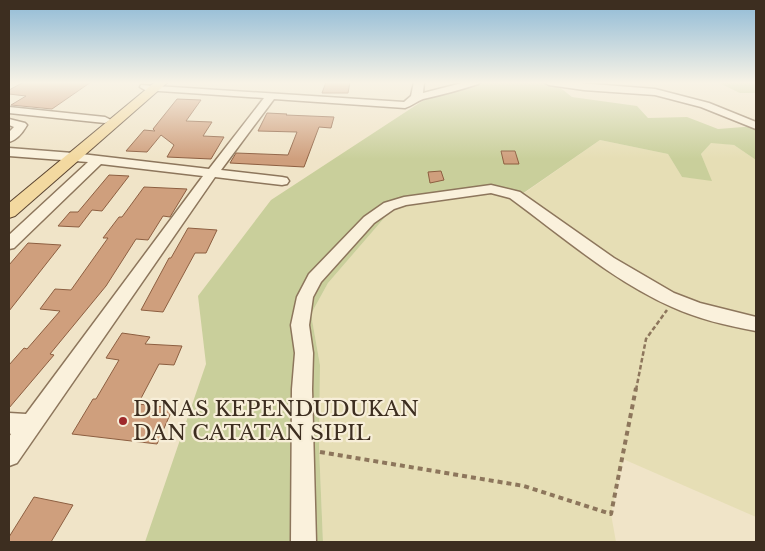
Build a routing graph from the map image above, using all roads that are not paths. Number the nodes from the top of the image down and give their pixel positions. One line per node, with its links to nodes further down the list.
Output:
1 (121, 108): 7 (main road)
2 (125, 108): 12 (main road)
3 (254, 108): 14 (street)
4 (712, 108): 9 (street)
5 (736, 108): 9 (street)
6 (9, 110): 7 (street)
7 (104, 120): 12 (main road)
8 (9, 122): 10 (street)
9 (756, 126)
10 (9, 138)
11 (9, 152): 12 (street)
12 (68, 157): 13 (street); 16 (main road); 17 (main road)
13 (98, 160): 14 (street); 18 (street)
14 (212, 173): 15 (street); 21 (street)
15 (282, 181)
16 (9, 202)
17 (9, 212)
18 (9, 244)
19 (756, 324): 23 (street)
20 (9, 422): 21 (street)
21 (30, 426): 22 (street)
22 (9, 455)
23 (303, 542)

